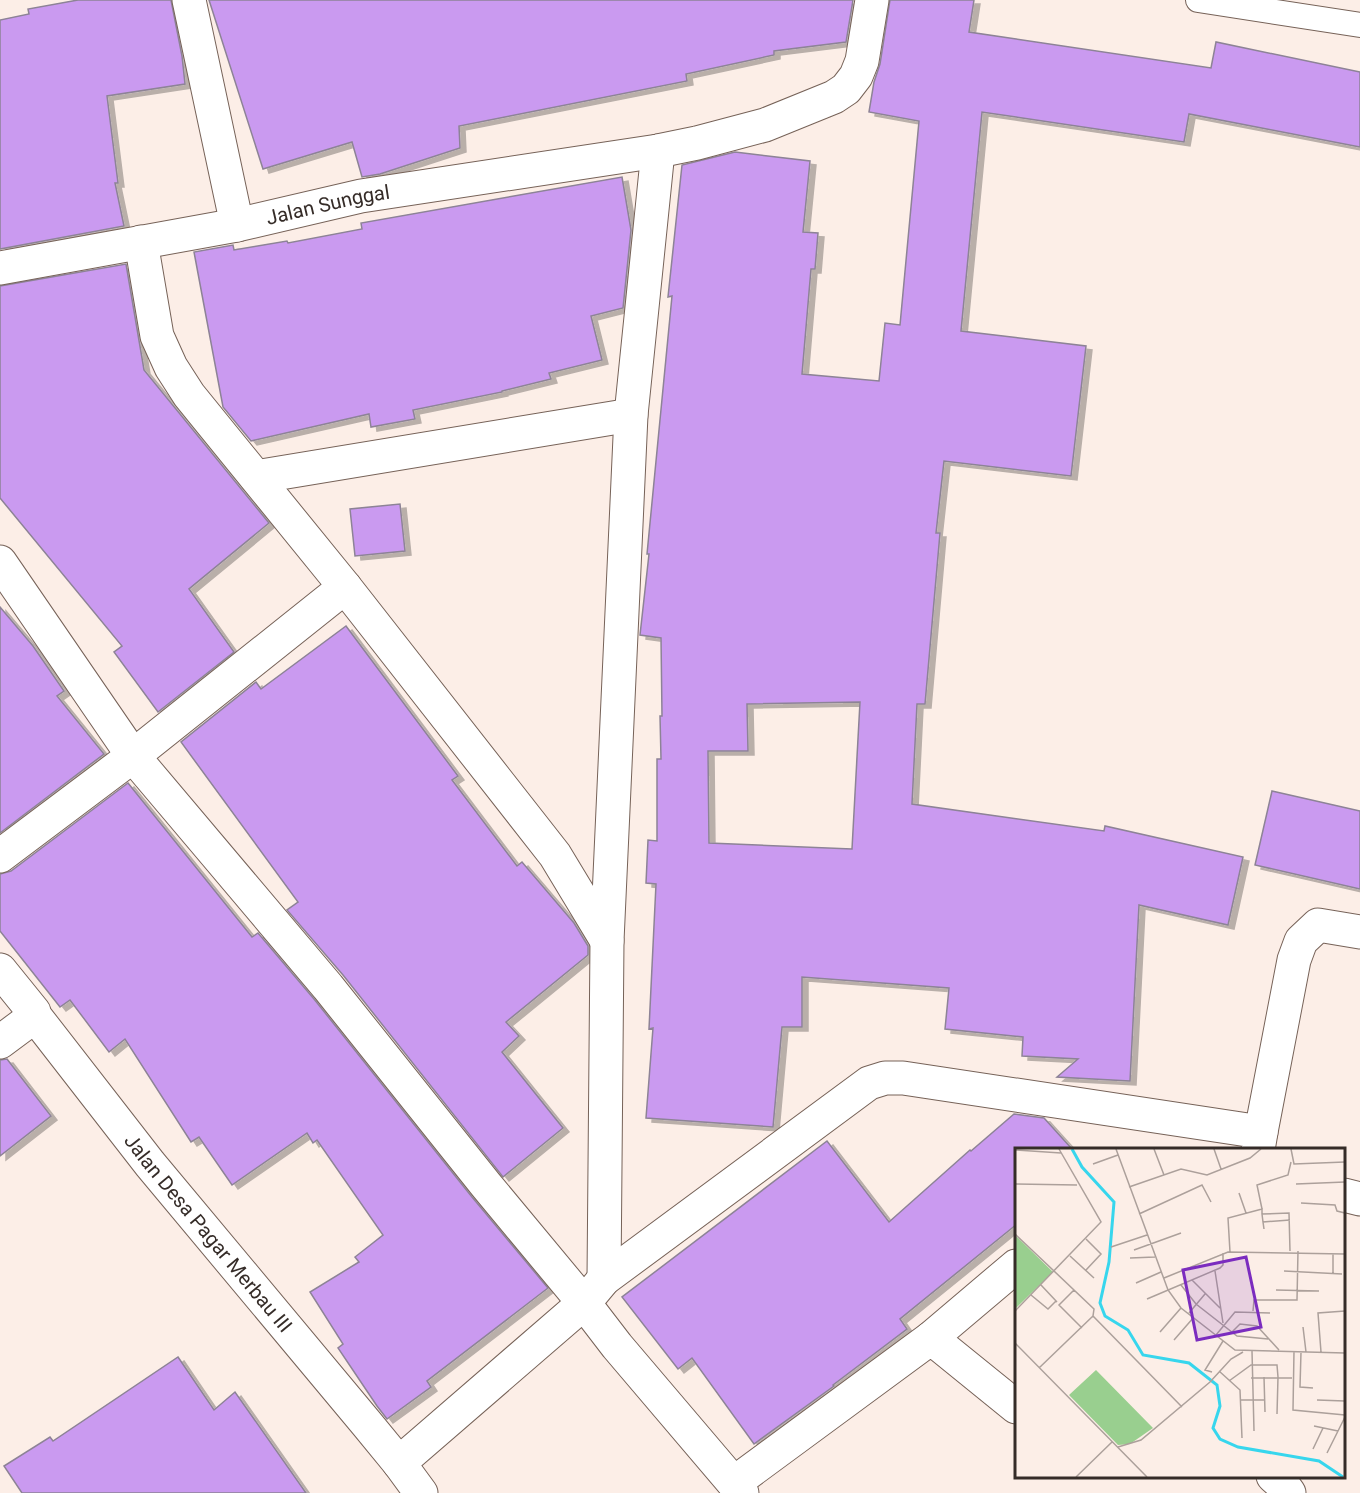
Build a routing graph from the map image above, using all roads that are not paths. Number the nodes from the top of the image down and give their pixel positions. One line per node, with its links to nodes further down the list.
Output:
1 (189, 0): 6 (street)
2 (873, 0): 5 (street, Jalan Sunggal)
3 (1198, 0): 4 (lane)
4 (1360, 25)
5 (658, 151): 6 (street, Jalan Sunggal); 9 (street)
6 (237, 225): 7 (street, Jalan Sunggal)
7 (141, 242): 8 (street, Jalan Sunggal); 10 (street)
8 (0, 268)
9 (631, 416): 10 (street); 16 (street)
10 (256, 477): 12 (street)
11 (0, 562): 13 (street)
12 (345, 586): 13 (street); 16 (street)
13 (133, 756): 14 (street); 24 (street)
14 (0, 856)
15 (1360, 932): 20 (street)
16 (607, 941): 24 (street)
17 (0, 970): 18 (street, Jalan Desa Pagar Merbau III)
18 (35, 1016): 19 (street); 27 (street, Jalan Desa Pagar Merbau III)
19 (0, 1041)
20 (1260, 1141): 24 (street)
21 (1345, 1195): 22 (street)
22 (1360, 1199)
23 (1015, 1268): 25 (street)
24 (594, 1291): 27 (street); 29 (street)
25 (931, 1338): 26 (street); 29 (street)
26 (1015, 1405)
27 (399, 1463): 30 (street, Jalan Desa Pagar Merbau III)
28 (1275, 1478): 31 (street)
29 (738, 1488)
30 (421, 1493)
31 (1289, 1493)

